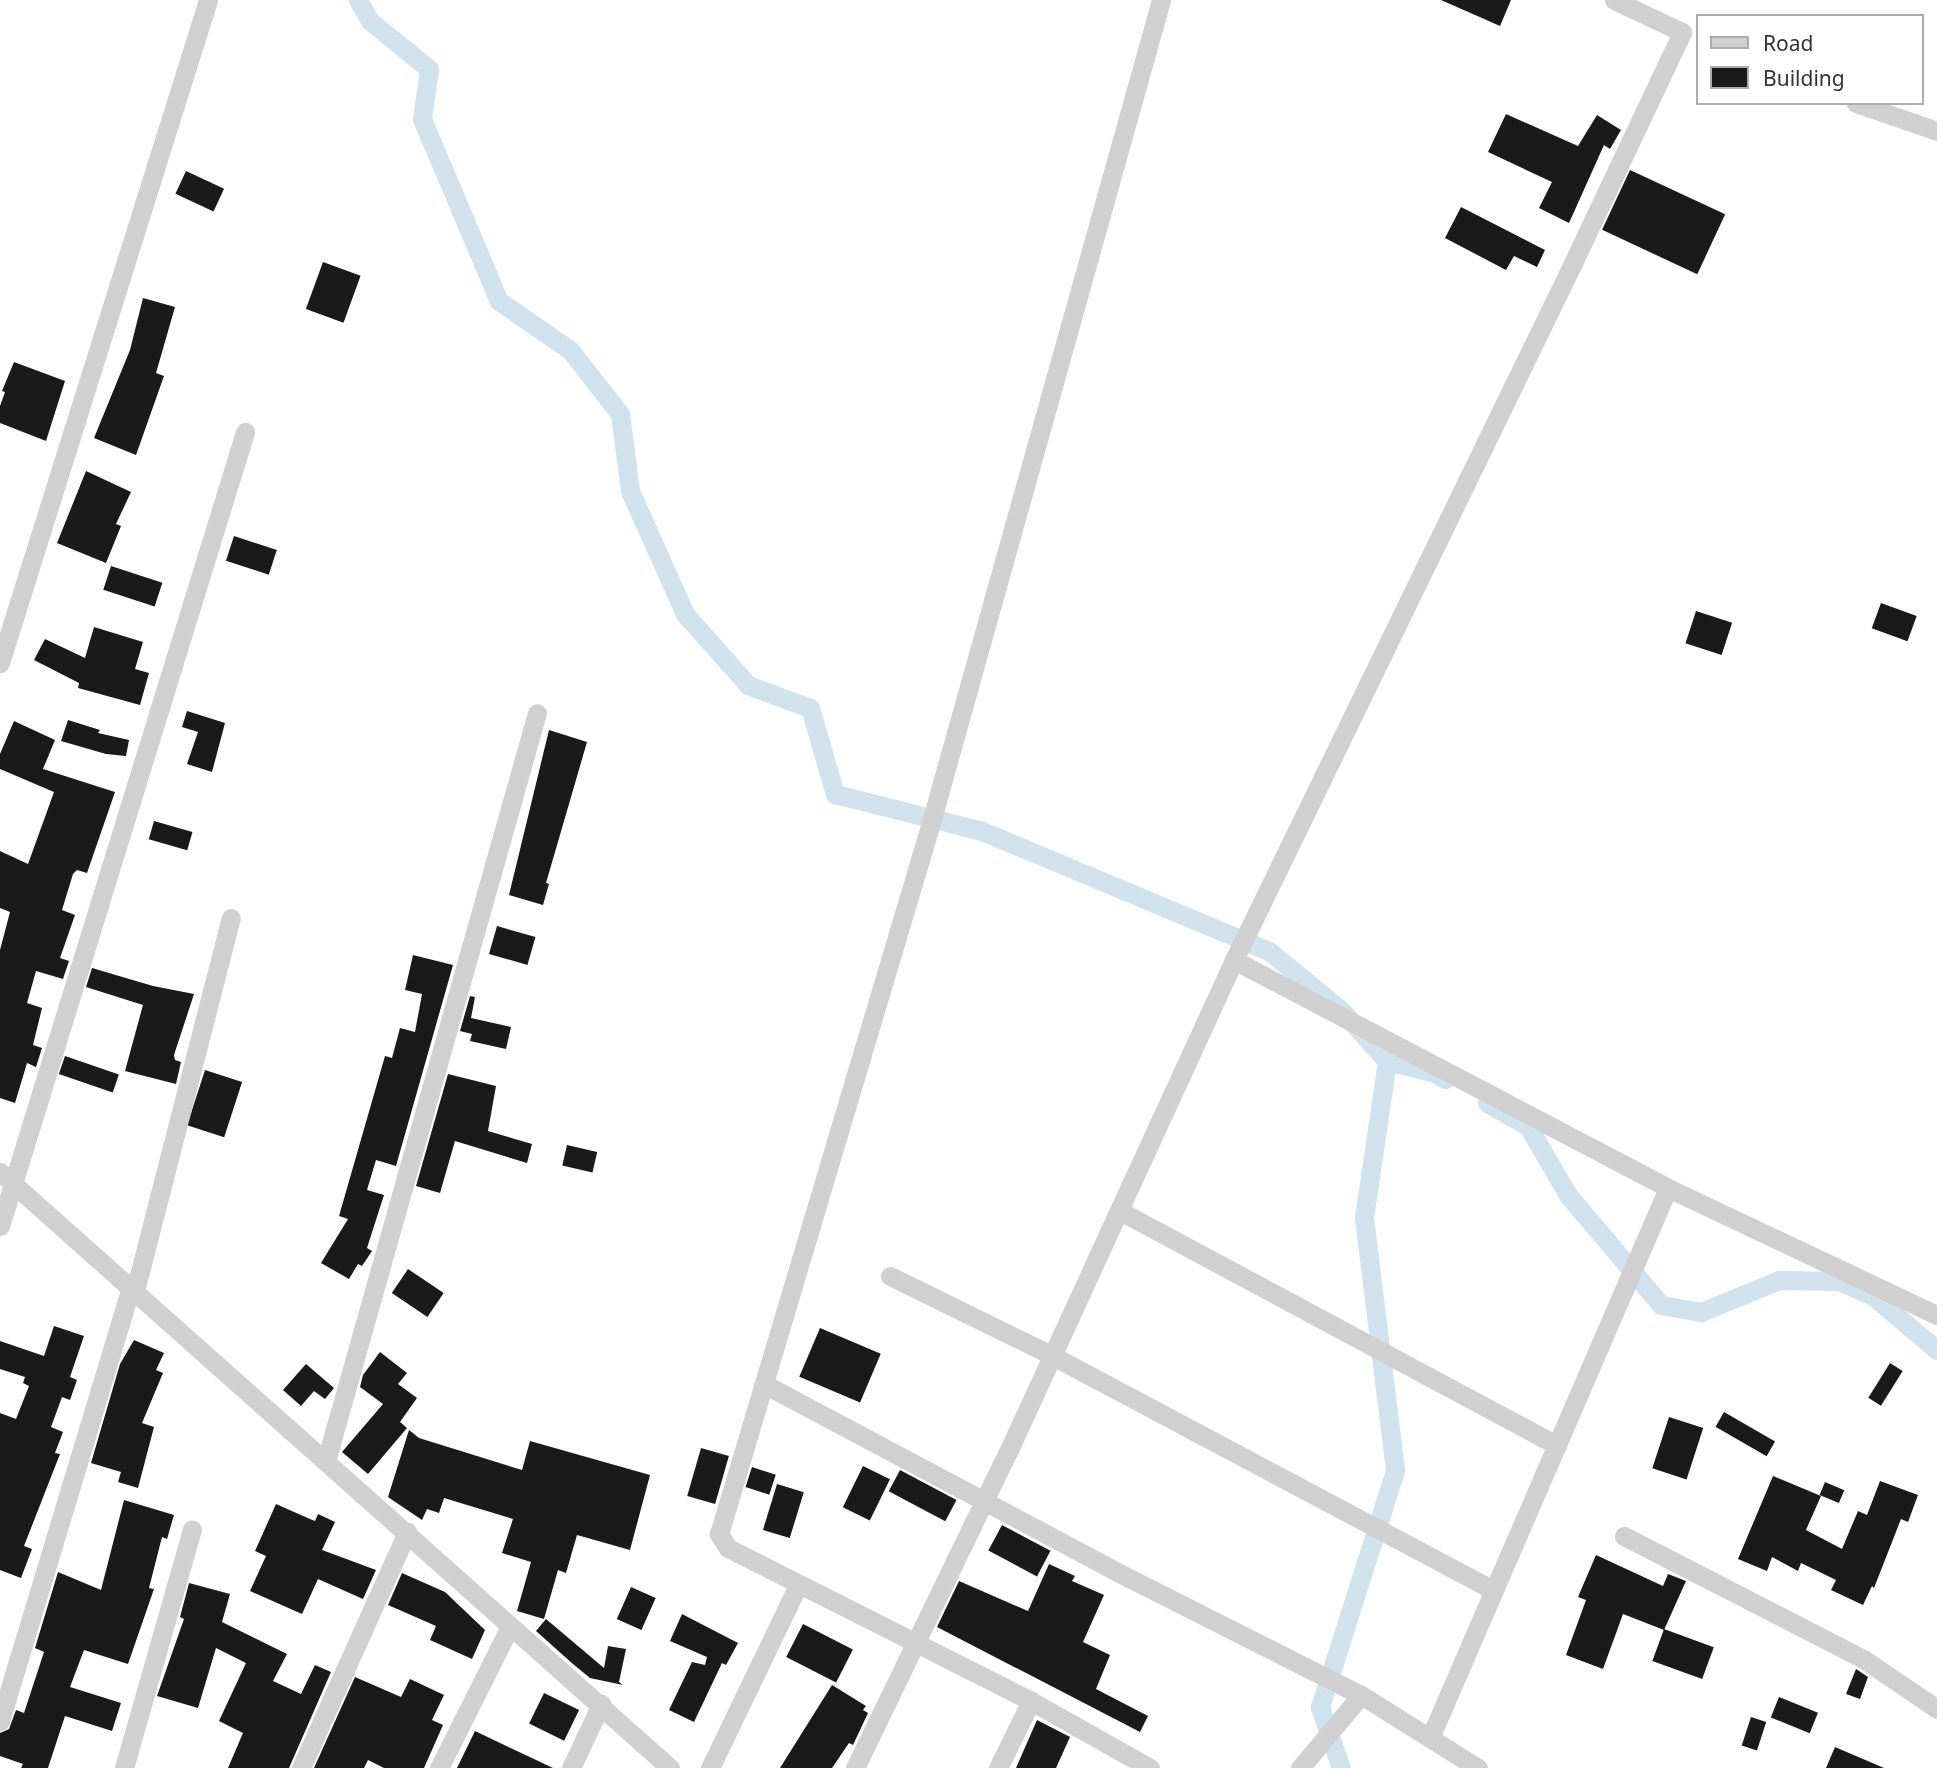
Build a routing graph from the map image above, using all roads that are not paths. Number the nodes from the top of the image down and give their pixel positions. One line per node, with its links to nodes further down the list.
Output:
1 (208, 0): 8 (street)
2 (1161, 0): 20 (street)
3 (1614, 0): 4 (street)
4 (1690, 35): 11 (street)
5 (1862, 105): 6 (street)
6 (1937, 131)
7 (245, 432): 12 (street)
8 (0, 663)
9 (537, 713): 22 (street)
10 (231, 918): 17 (street)
11 (1234, 960): 13 (street); 14 (street)
12 (7, 1177): 15 (street); 17 (street)
13 (1668, 1188): 18 (street); 21 (street)
14 (1120, 1210): 19 (street); 21 (street)
15 (0, 1226)
16 (890, 1276): 19 (street)
17 (133, 1289): 22 (street); 35 (street)
18 (1937, 1315)
19 (1051, 1355): 23 (street); 28 (street)
20 (764, 1384): 23 (street); 27 (street)
21 (1556, 1445): 28 (street)
22 (327, 1461): 25 (street)
23 (985, 1500): 30 (street); 31 (street)
24 (192, 1529): 37 (street)
25 (407, 1532): 29 (street); 38 (street)
26 (1624, 1536): 34 (street)
27 (798, 1585): 30 (street); 42 (street)
28 (1493, 1590): 36 (street)
29 (510, 1626): 33 (street); 39 (street)
30 (916, 1642): 32 (street); 43 (street)
31 (1361, 1695): 36 (street); 46 (street)
32 (1031, 1701): 44 (street); 45 (street)
33 (601, 1704): 40 (street); 41 (street)
34 (1937, 1709)
35 (0, 1721)
36 (1430, 1738): 47 (street)
37 (124, 1768)
38 (301, 1768)
39 (439, 1768)
40 (571, 1768)
41 (670, 1768)
42 (710, 1768)
43 (855, 1768)
44 (998, 1768)
45 (1150, 1768)
46 (1300, 1768)
47 (1478, 1768)

